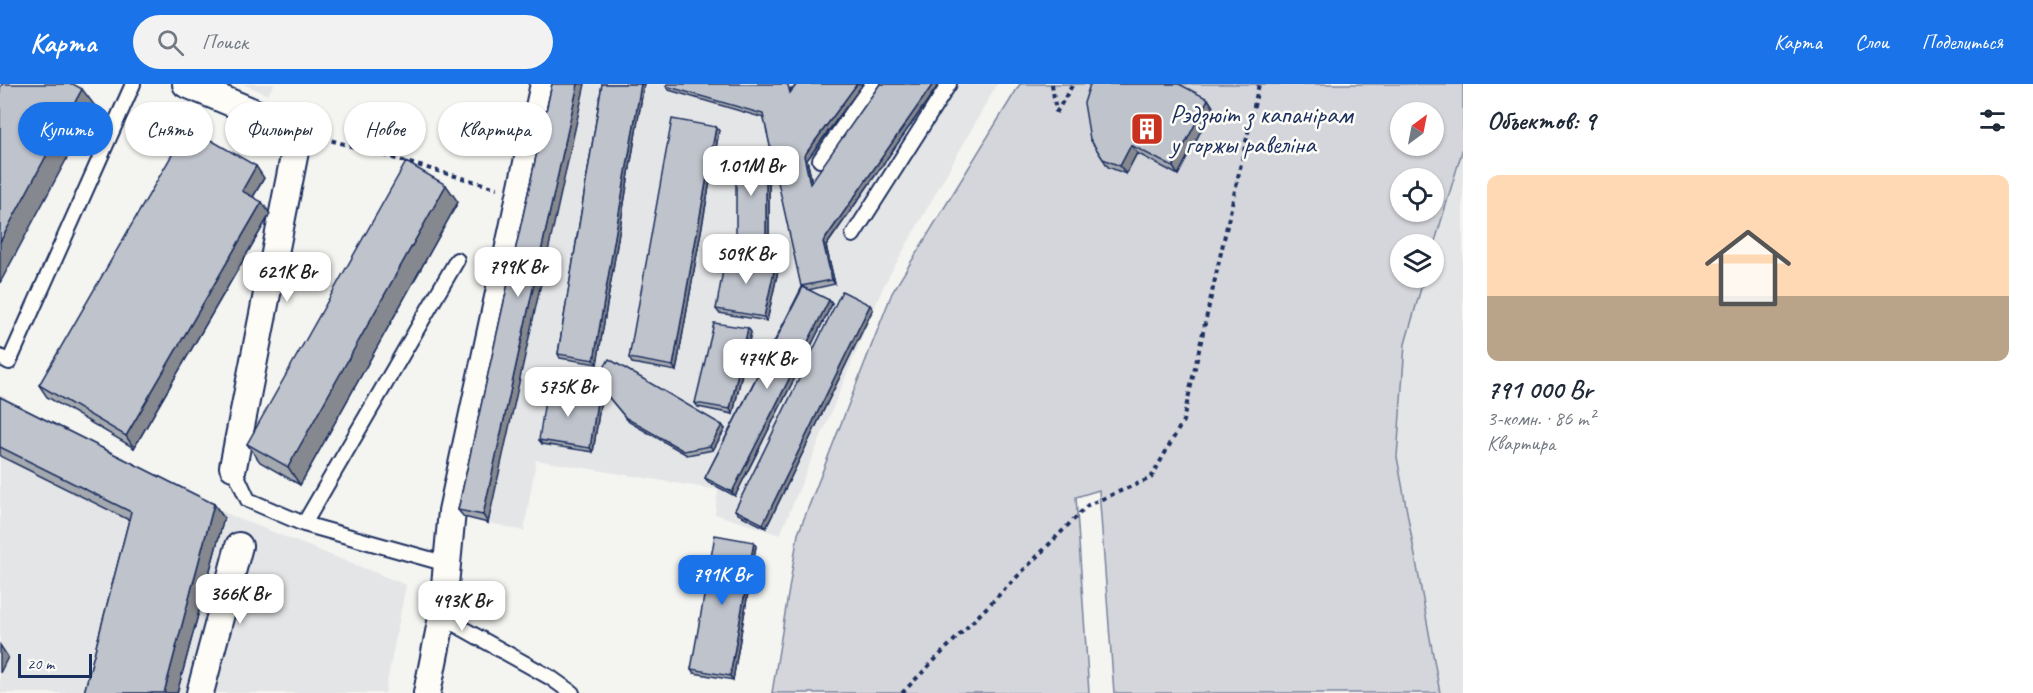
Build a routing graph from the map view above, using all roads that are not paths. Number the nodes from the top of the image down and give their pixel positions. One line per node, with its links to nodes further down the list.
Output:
1 (133, 84): 9 (lane)
2 (186, 84): 10 (street)
3 (544, 84): 13 (street)
4 (872, 84): 6 (lane)
5 (949, 84): 7 (lane)
6 (820, 160)
7 (853, 235)
8 (457, 260): 11 (lane)
9 (0, 357)
10 (233, 467): 11 (lane)
11 (304, 524): 13 (lane)
12 (239, 546): 15 (street)
13 (447, 564): 14 (street)
14 (442, 617): 16 (street); 17 (lane)
15 (200, 693)
16 (427, 693)
17 (572, 693)

